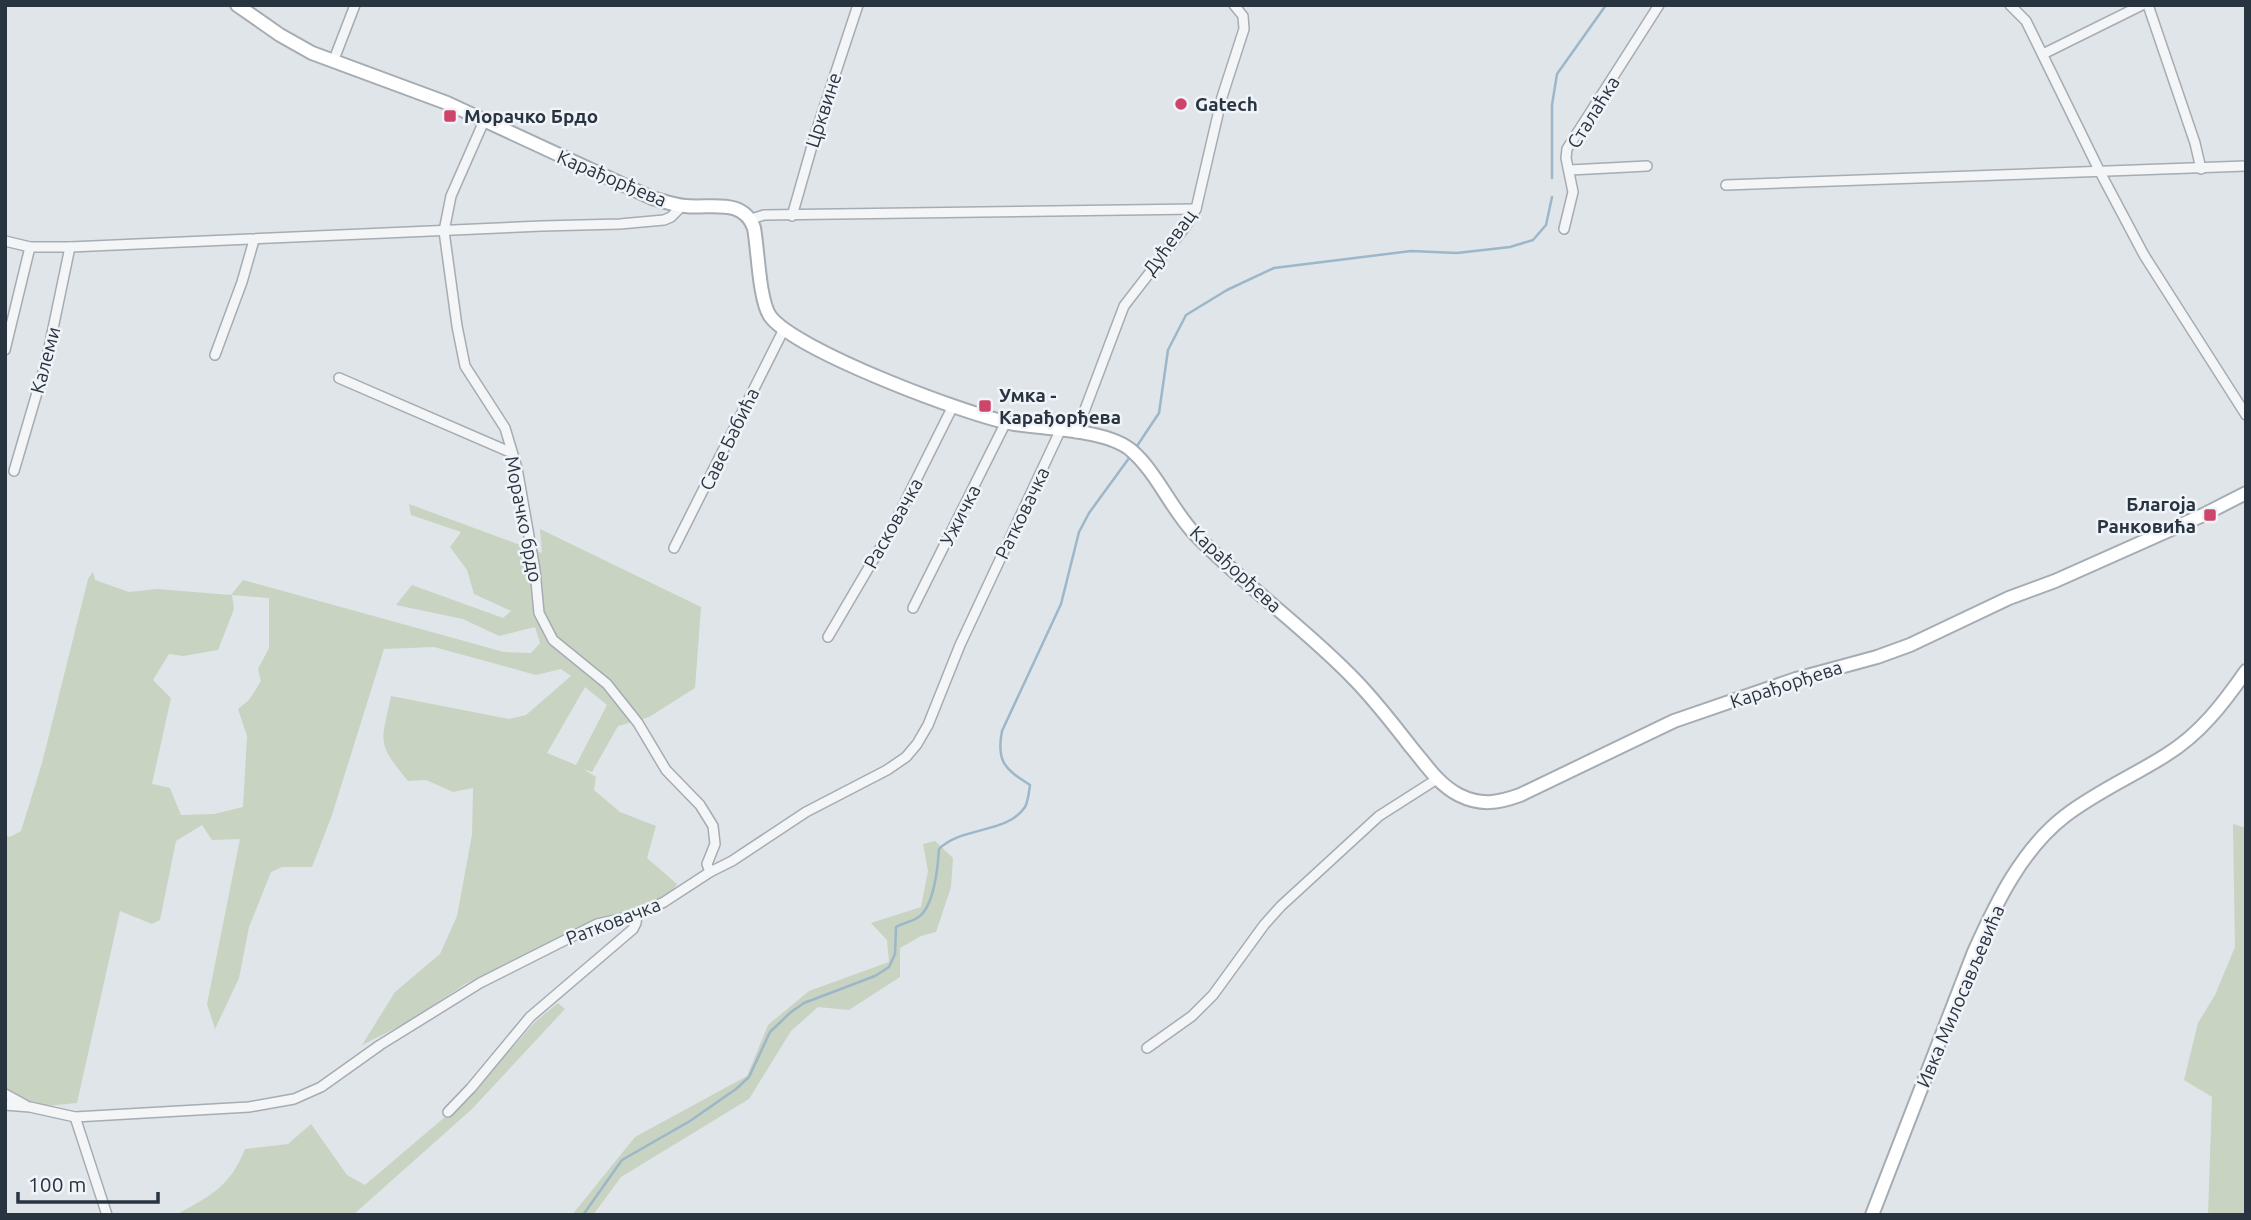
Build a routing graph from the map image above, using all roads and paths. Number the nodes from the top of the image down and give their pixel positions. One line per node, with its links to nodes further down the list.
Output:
1 (237, 5): 10 (street, Карађорђева)
2 (355, 5): 10 (street)
3 (858, 5): 20 (street, Црквине)
4 (1234, 5): 19 (street, Дућевац)
5 (1659, 5): 15 (street, Сталаћка)
6 (2010, 5): 9 (street)
7 (2143, 5): 9 (street)
8 (2148, 5): 14 (street)
9 (2043, 54): 16 (street)
10 (333, 62): 11 (street, Карађорђева)
11 (484, 121): 18 (street, Карађорђева); 23 (street, Морачко брдо)
12 (1647, 166): 15 (street)
13 (2246, 166): 14 (street)
14 (2201, 169): 16 (street)
15 (1570, 170): 22 (street, Сталаћка)
16 (2100, 172): 17 (street); 33 (street)
17 (1726, 184)
18 (682, 206): 21 (street, Карађорђева); 23 (street)
19 (1196, 209): 20 (street); 36 (street, Дућевац)
20 (792, 216): 21 (street)
21 (751, 219): 28 (street, Карађорђева)
22 (1564, 229)
23 (444, 231): 24 (street); 37 (street, Морачко брдо)
24 (254, 240): 27 (street); 30 (street)
25 (5, 241): 26 (street)
26 (30, 247): 27 (street); 29 (street)
27 (70, 247): 38 (street, Калеми)
28 (784, 329): 32 (street, Карађорђева); 40 (street, Саве Бабића)
29 (5, 350)
30 (215, 355)
31 (339, 377): 37 (street)
32 (953, 406): 34 (street, Карађорђева); 42 (street, Расковачка)
33 (2246, 415)
34 (1006, 422): 35 (street, Карађорђева); 41 (street, Ужичка)
35 (1060, 431): 36 (street, Карађорђева); 45 (street, Ратковачка)
36 (1076, 433): 44 (street, Карађорђева)
37 (512, 453): 45 (street, Морачко брдо)
38 (14, 471)
39 (2246, 493): 44 (street, Карађорђева)
40 (674, 548)
41 (913, 608)
42 (828, 637)
43 (2246, 671): 54 (street, Ивка Милосављевића)
44 (1437, 779): 47 (street)
45 (710, 872): 46 (street, Ратковачка)
46 (637, 915): 51 (street); 52 (street, Ратковачка)
47 (1147, 1048)
48 (5, 1094): 50 (street)
49 (5, 1105): 50 (street, Ратковачка)
50 (30, 1107): 52 (street, Ратковачка)
51 (448, 1112)
52 (75, 1117): 53 (street)
53 (107, 1215)
54 (1872, 1215)

